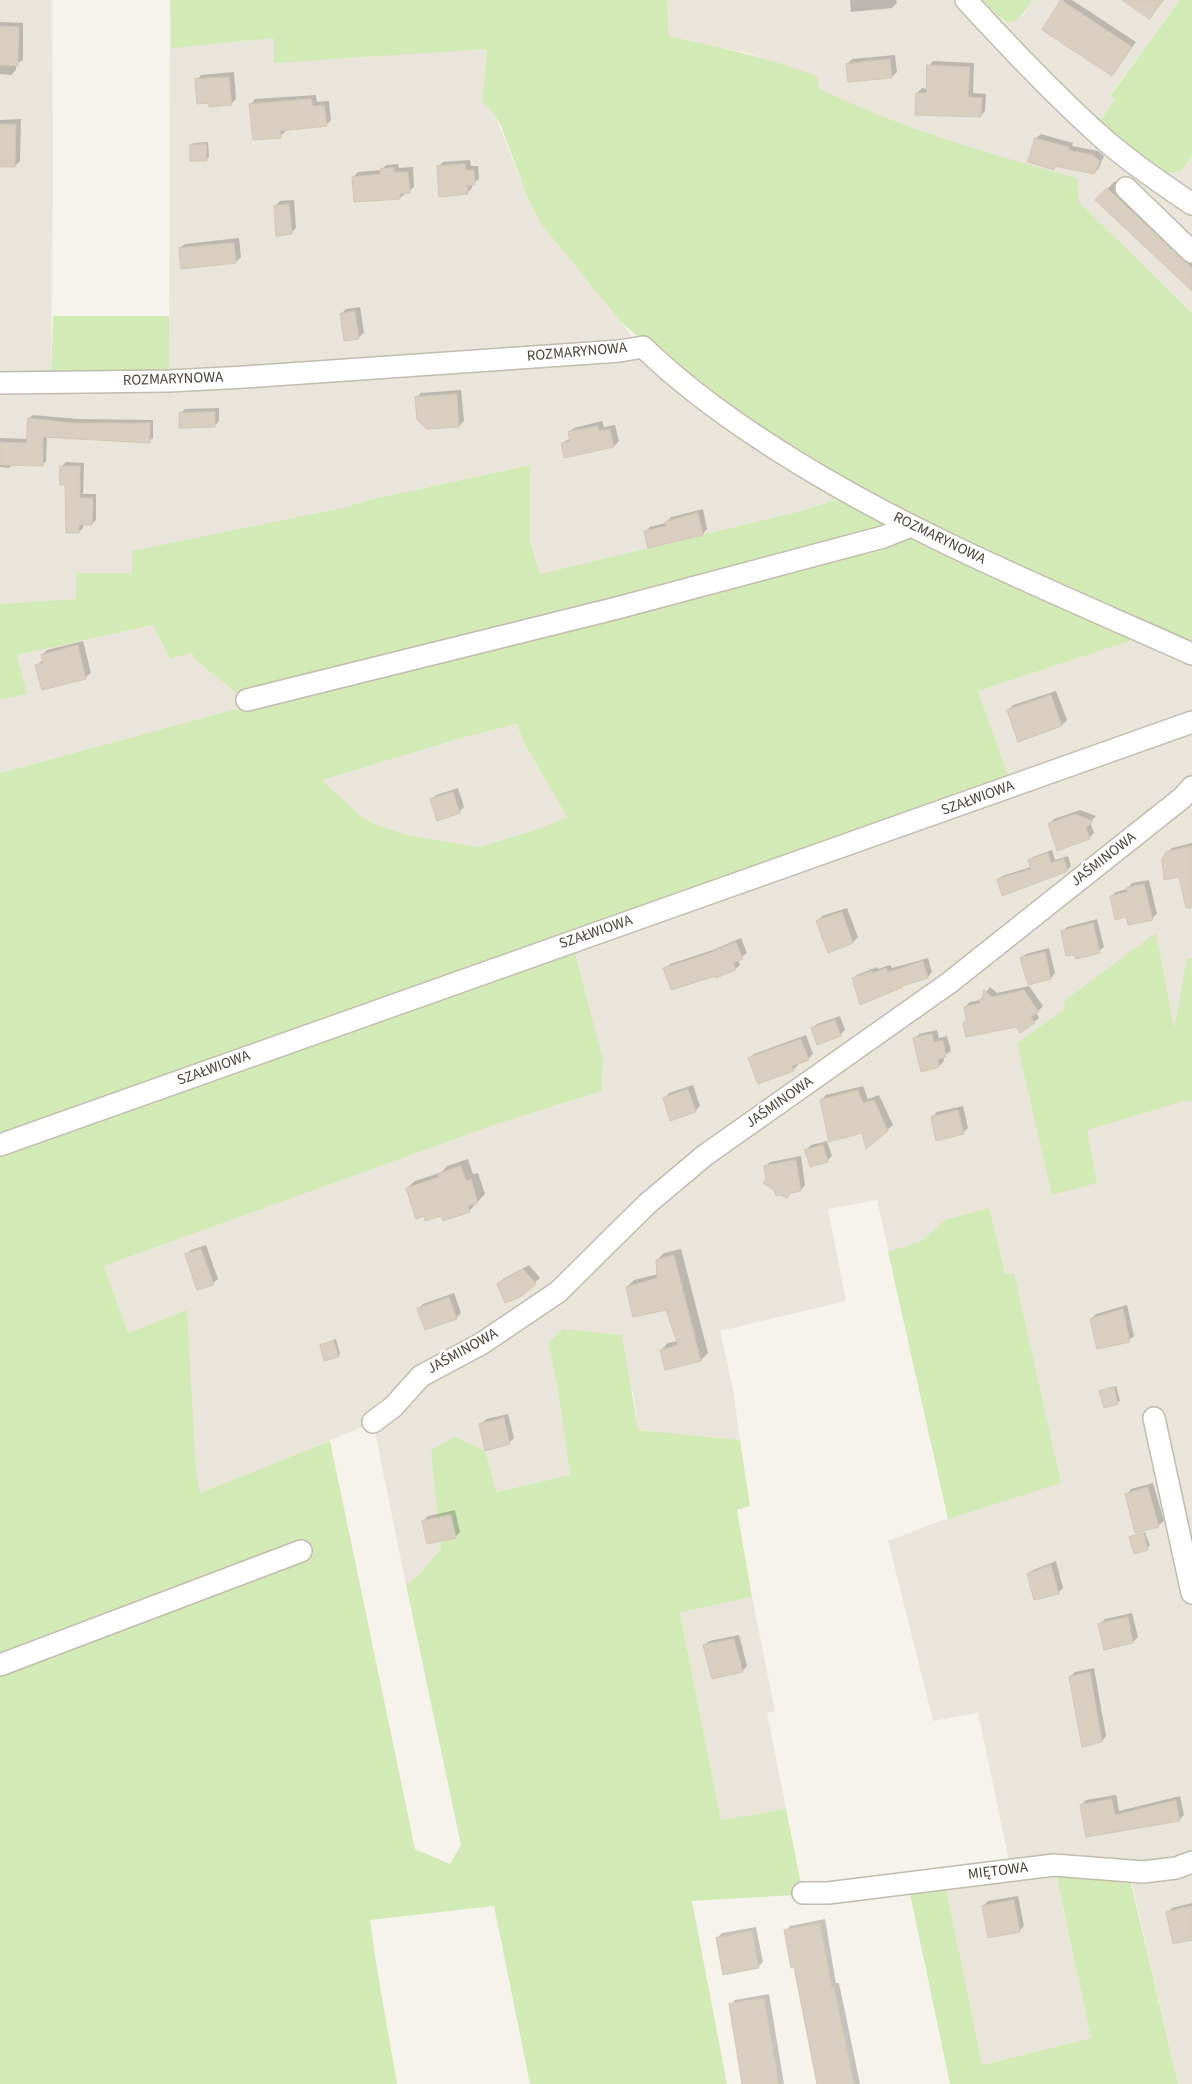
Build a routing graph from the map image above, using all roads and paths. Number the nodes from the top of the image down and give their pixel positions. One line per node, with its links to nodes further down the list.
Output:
1 (966, 0): 3 (street)
2 (1126, 188): 4 (street)
3 (1192, 204)
4 (1192, 252)
5 (0, 383): 6 (street, ROZMARYNOWA)
6 (911, 526): 7 (street, ROZMARYNOWA); 8 (street)
7 (1192, 654)
8 (247, 700)
9 (1192, 722): 11 (street, SZAŁWIOWA)
10 (1192, 787): 13 (street, JAŚMINOWA)
11 (0, 1145)
12 (1154, 1418): 15 (street)
13 (374, 1422)
14 (301, 1551): 16 (street)
15 (1192, 1593)
16 (0, 1665)
17 (1192, 1862): 18 (street, MIĘTOWA)
18 (803, 1893)

